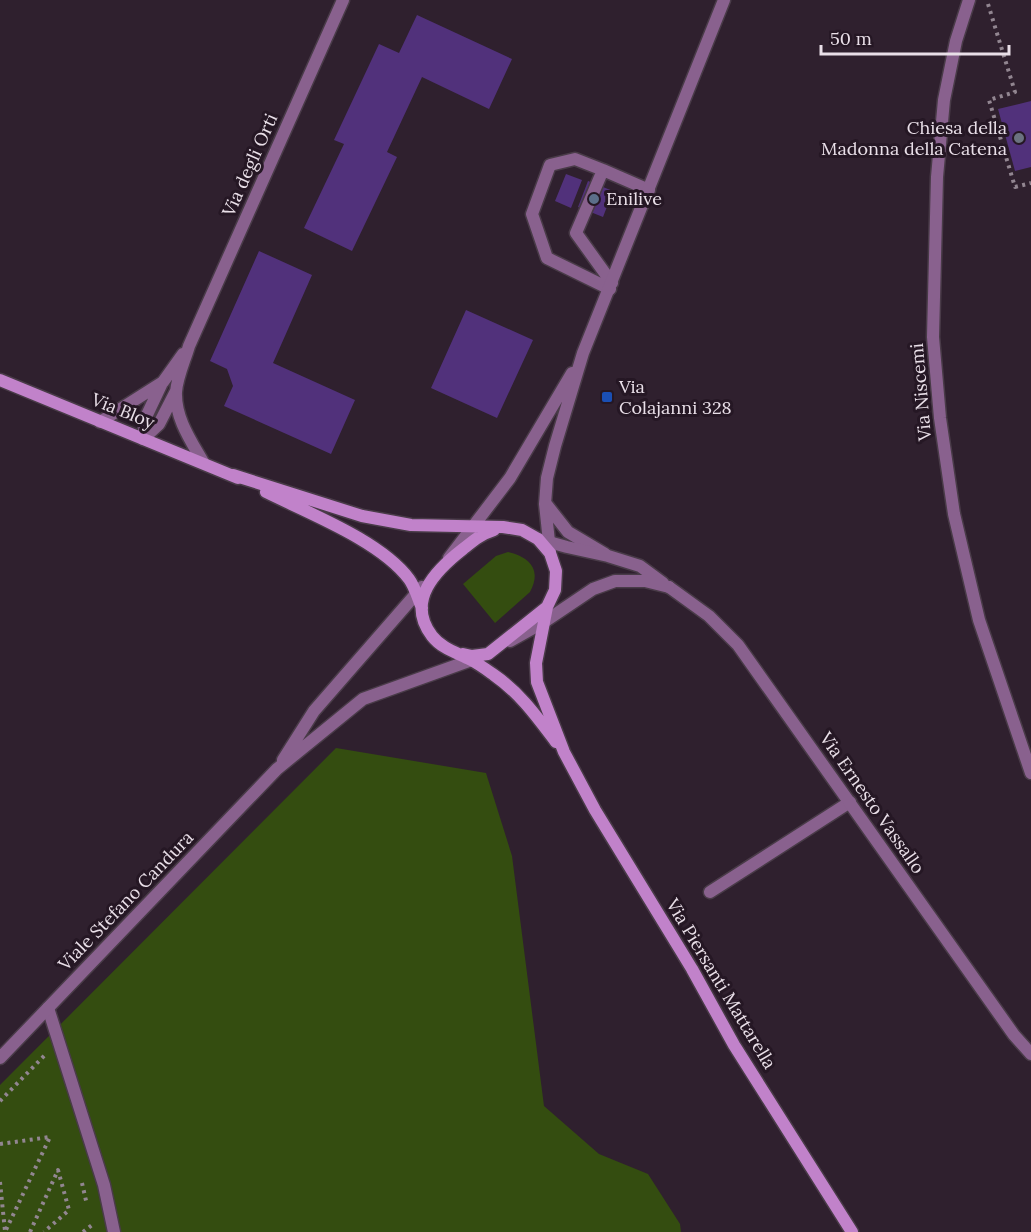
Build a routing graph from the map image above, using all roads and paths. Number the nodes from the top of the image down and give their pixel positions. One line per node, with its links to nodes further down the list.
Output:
1 (343, 0): 9 (street, Via degli Orti)
2 (724, 0): 7 (street)
3 (969, 0): 36 (street, Via Niscemi)
4 (987, 0): 6 (path)
5 (603, 170): 7 (street); 8 (street); 8 (street)
6 (1031, 183)
7 (649, 190): 8 (street)
8 (611, 286): 10 (street)
9 (189, 346): 12 (street); 13 (street)
10 (583, 353): 18 (street); 19 (street)
11 (0, 380): 14 (main road, Via Bloy)
12 (163, 382): 14 (street); 15 (street)
13 (176, 390): 15 (street); 16 (street)
14 (100, 422): 15 (main road, Via Bloy)
15 (143, 439): 16 (main road, Via Bloy)
16 (203, 462): 17 (main road, Via Bloy)
17 (233, 475): 19 (main road); 26 (main road)
18 (546, 504): 21 (street); 22 (street)
19 (471, 528): 20 (main road); 23 (street)
20 (503, 528): 21 (main road); 23 (main road)
21 (546, 544): 22 (street); 27 (main road)
22 (608, 556): 25 (street, Via Ernesto Vassallo)
23 (444, 564): 24 (main road)
24 (431, 579): 26 (street); 28 (main road)
25 (669, 587): 29 (street); 37 (street, Via Ernesto Vassallo)
26 (415, 593): 28 (main road); 35 (street)
27 (547, 607): 29 (main road); 30 (main road)
28 (422, 608): 31 (main road)
29 (544, 622): 30 (street); 34 (main road)
30 (499, 647): 32 (main road)
31 (457, 653): 32 (main road); 33 (main road)
32 (488, 654): 33 (street)
33 (471, 660): 34 (main road); 35 (street)
34 (564, 752): 55 (main road, Via Piersanti Mattarella)
35 (277, 769): 39 (street, Viale Stefano Candura)
36 (1031, 773)
37 (850, 802): 38 (street); 40 (street, Via Ernesto Vassallo)
38 (710, 892)
39 (48, 1008): 41 (street, Viale Stefano Candura); 54 (street)
40 (1031, 1054)
41 (0, 1058)
42 (49, 1066): 43 (path)
43 (0, 1101)
44 (0, 1144): 49 (path)
45 (80, 1175): 47 (path)
46 (0, 1182): 49 (path)
47 (92, 1225): 52 (path); 53 (path)
48 (0, 1226): 49 (path)
49 (5, 1232)
50 (30, 1232): 51 (path)
51 (44, 1232)
52 (83, 1232)
53 (93, 1232)
54 (114, 1232)
55 (852, 1232)

